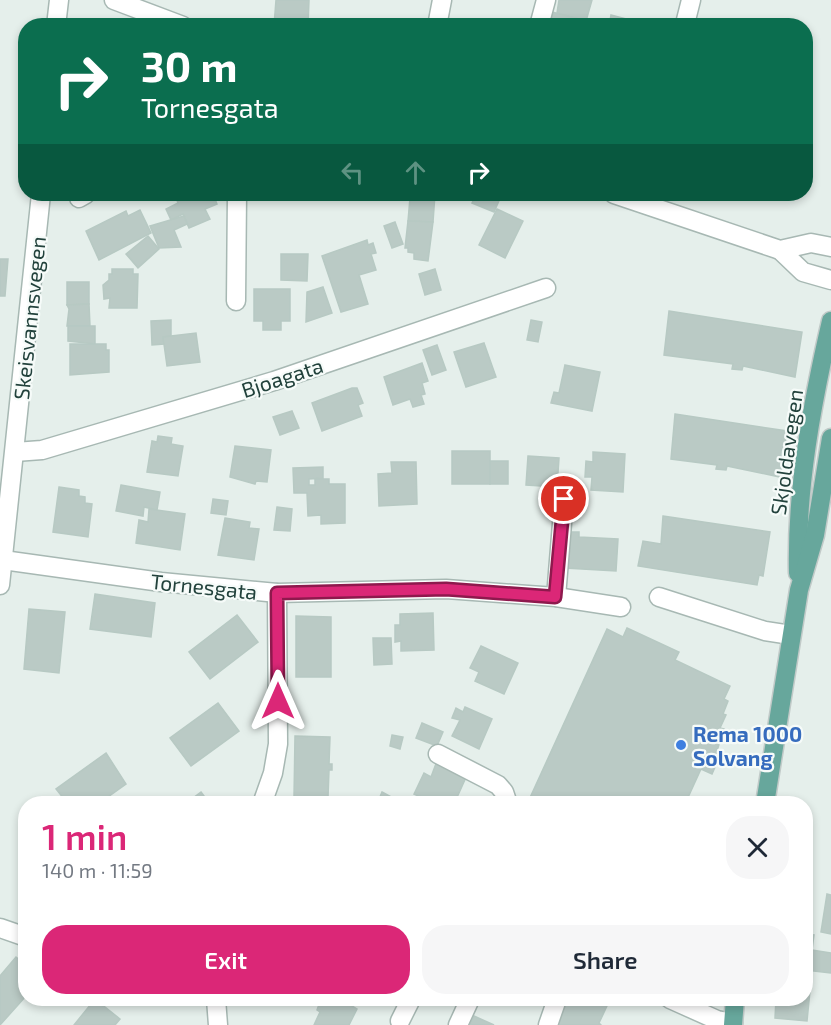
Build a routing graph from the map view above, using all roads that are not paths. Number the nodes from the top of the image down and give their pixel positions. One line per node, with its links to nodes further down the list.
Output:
1 (58, 0): 6 (street)
2 (114, 0): 7 (street)
3 (442, 0): 8 (street)
4 (546, 0): 9 (street)
5 (691, 0): 10 (street)
6 (57, 18)
7 (162, 18)
8 (439, 18)
9 (540, 18)
10 (686, 18)
11 (40, 201): 21 (street, Skeisvannsvegen)
12 (237, 201): 18 (street)
13 (635, 201): 15 (street)
14 (831, 248): 15 (street)
15 (780, 250): 16 (street)
16 (831, 280)
17 (546, 288): 21 (street, Bjoagata)
18 (236, 302)
19 (831, 321): 25 (main road, Skjoldavegen)
20 (831, 438): 25 (main road, Skjoldavegen)
21 (15, 452): 23 (street, Skeisvannsvegen)
22 (564, 499): 27 (street)
23 (3, 560): 24 (street, Skeisvannsvegen); 26 (street, Tornesgata)
24 (0, 585)
25 (798, 590): 30 (main road, Skjoldavegen)
26 (277, 593): 27 (street, Tornesgata); 32 (street)
27 (555, 597): 29 (street, Tornesgata)
28 (659, 597): 30 (street)
29 (621, 607)
30 (791, 635): 34 (main road, Skjoldavegen)
31 (438, 754): 33 (street)
32 (265, 796)
33 (504, 796)
34 (766, 796)
35 (0, 928): 36 (street)
36 (18, 934)
37 (217, 1006): 45 (street)
38 (408, 1006): 43 (street)
39 (467, 1006): 46 (street)
40 (555, 1006): 47 (street)
41 (686, 1006): 44 (street)
42 (734, 1006): 44 (main road)
43 (400, 1021)
44 (733, 1024)
45 (218, 1025)
46 (458, 1025)
47 (548, 1025)

